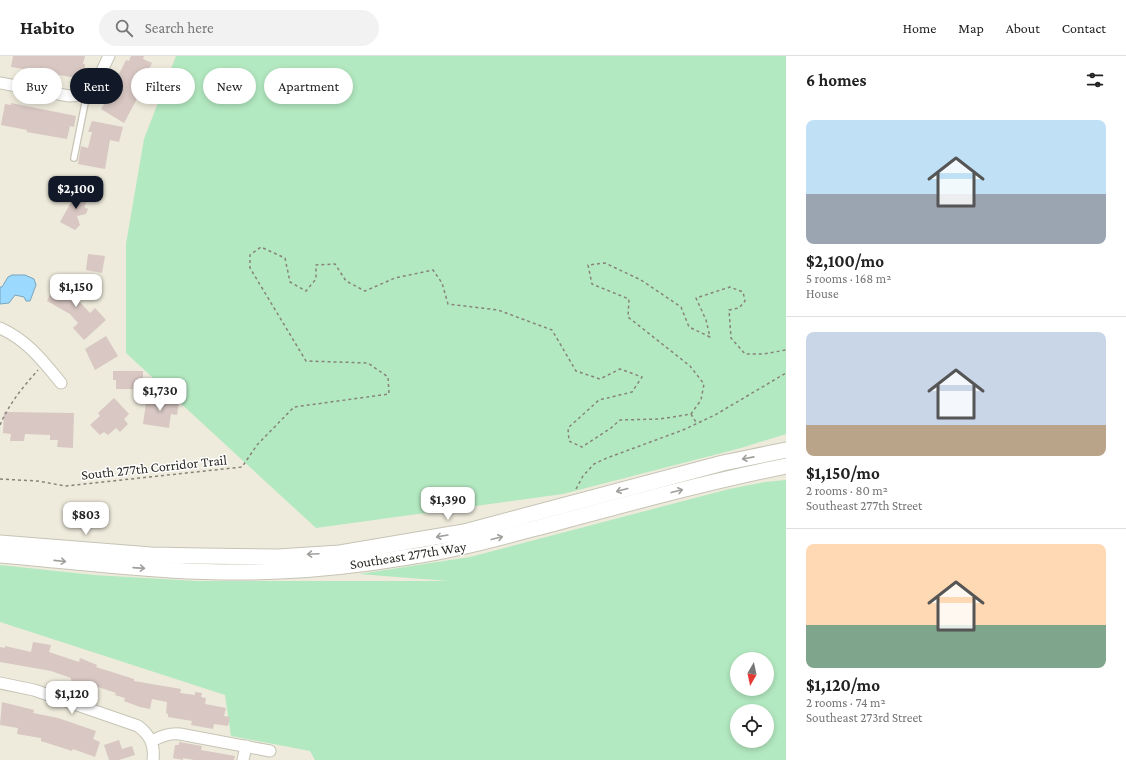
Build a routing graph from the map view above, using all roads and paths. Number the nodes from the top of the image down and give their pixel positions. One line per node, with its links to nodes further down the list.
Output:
1 (109, 56): 2 (street)
2 (103, 68)
3 (0, 83): 4 (street)
4 (70, 96)
5 (85, 104): 6 (lane)
6 (74, 158)
7 (0, 328): 9 (street)
8 (786, 350): 12 (path)
9 (44, 363): 11 (street); 14 (path)
10 (786, 373): 13 (path)
11 (61, 383)
12 (691, 414): 13 (path); 17 (path, South 277th Corridor Trail)
13 (697, 424): 18 (path)
14 (0, 425)
15 (786, 450): 18 (main road, Southeast 277th Way, one-way to 18)
16 (786, 466): 22 (main road, Southeast 277th Way, one-way to 16)
17 (0, 479)
18 (569, 504): 21 (main road, Southeast 277th Way, one-way to 21)
19 (0, 534): 21 (main road)
20 (0, 542): 21 (main road)
21 (67, 548)
22 (0, 556)
23 (0, 683): 24 (street)
24 (152, 741): 25 (street); 27 (street)
25 (246, 746): 26 (street); 28 (street)
26 (270, 751)
27 (153, 760)
28 (243, 760)

